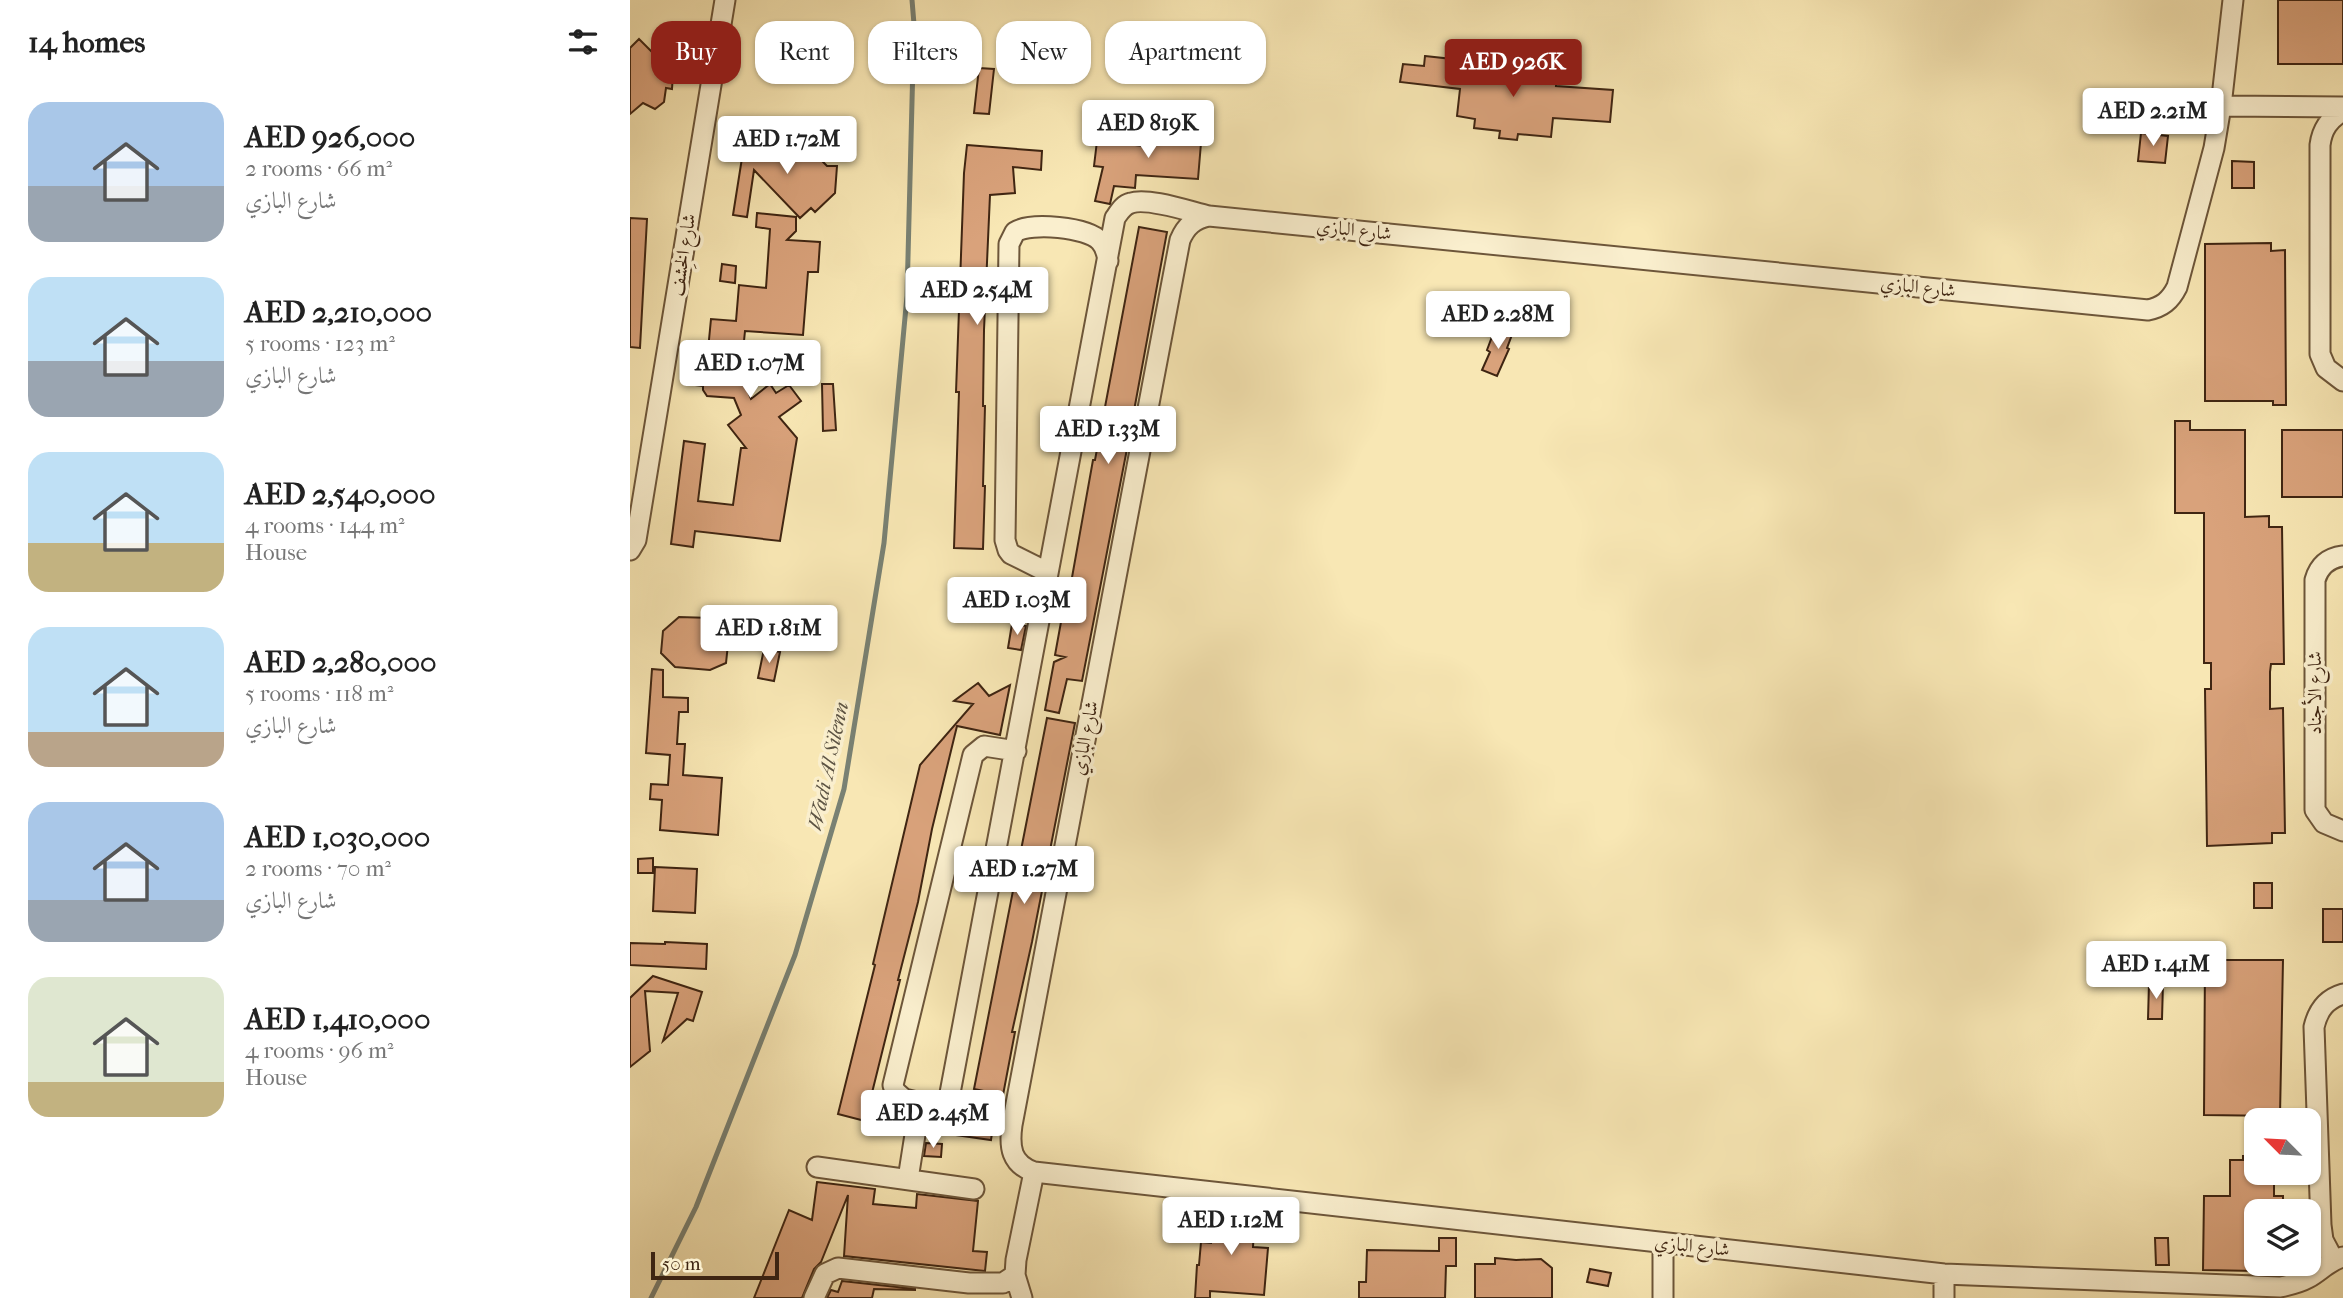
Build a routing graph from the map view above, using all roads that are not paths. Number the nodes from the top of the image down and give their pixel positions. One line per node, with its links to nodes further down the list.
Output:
1 (725, 0): 8 (street, شارع الخِشف)
2 (2233, 0): 3 (street, شارع البازي)
3 (2221, 106): 4 (street); 5 (street, شارع البازي)
4 (2343, 109): 7 (street)
5 (1209, 216): 6 (street); 16 (street, شارع البازي)
6 (1108, 261): 10 (street); 10 (street)
7 (2343, 381)
8 (630, 550)
9 (2343, 556): 12 (street, شارع الأجناد)
10 (1047, 572): 11 (street)
11 (1016, 751): 14 (street); 15 (street)
12 (2343, 831)
13 (2343, 994): 22 (street)
14 (920, 1103): 15 (street); 19 (street)
15 (947, 1109): 16 (street)
16 (1012, 1125): 18 (street, شارع البازي)
17 (817, 1167): 19 (street)
18 (1034, 1172): 21 (street, شارع البازي); 24 (street)
19 (908, 1179): 20 (street)
20 (974, 1188)
21 (1662, 1243): 23 (street, شارع البازي); 28 (street)
22 (2338, 1258): 25 (street, شارع البازي)
23 (1944, 1274): 25 (street, شارع البازي); 29 (street)
24 (1016, 1275): 26 (street); 27 (street)
25 (2184, 1291)
26 (814, 1298)
27 (1021, 1298)
28 (1663, 1298)
29 (1944, 1298)

